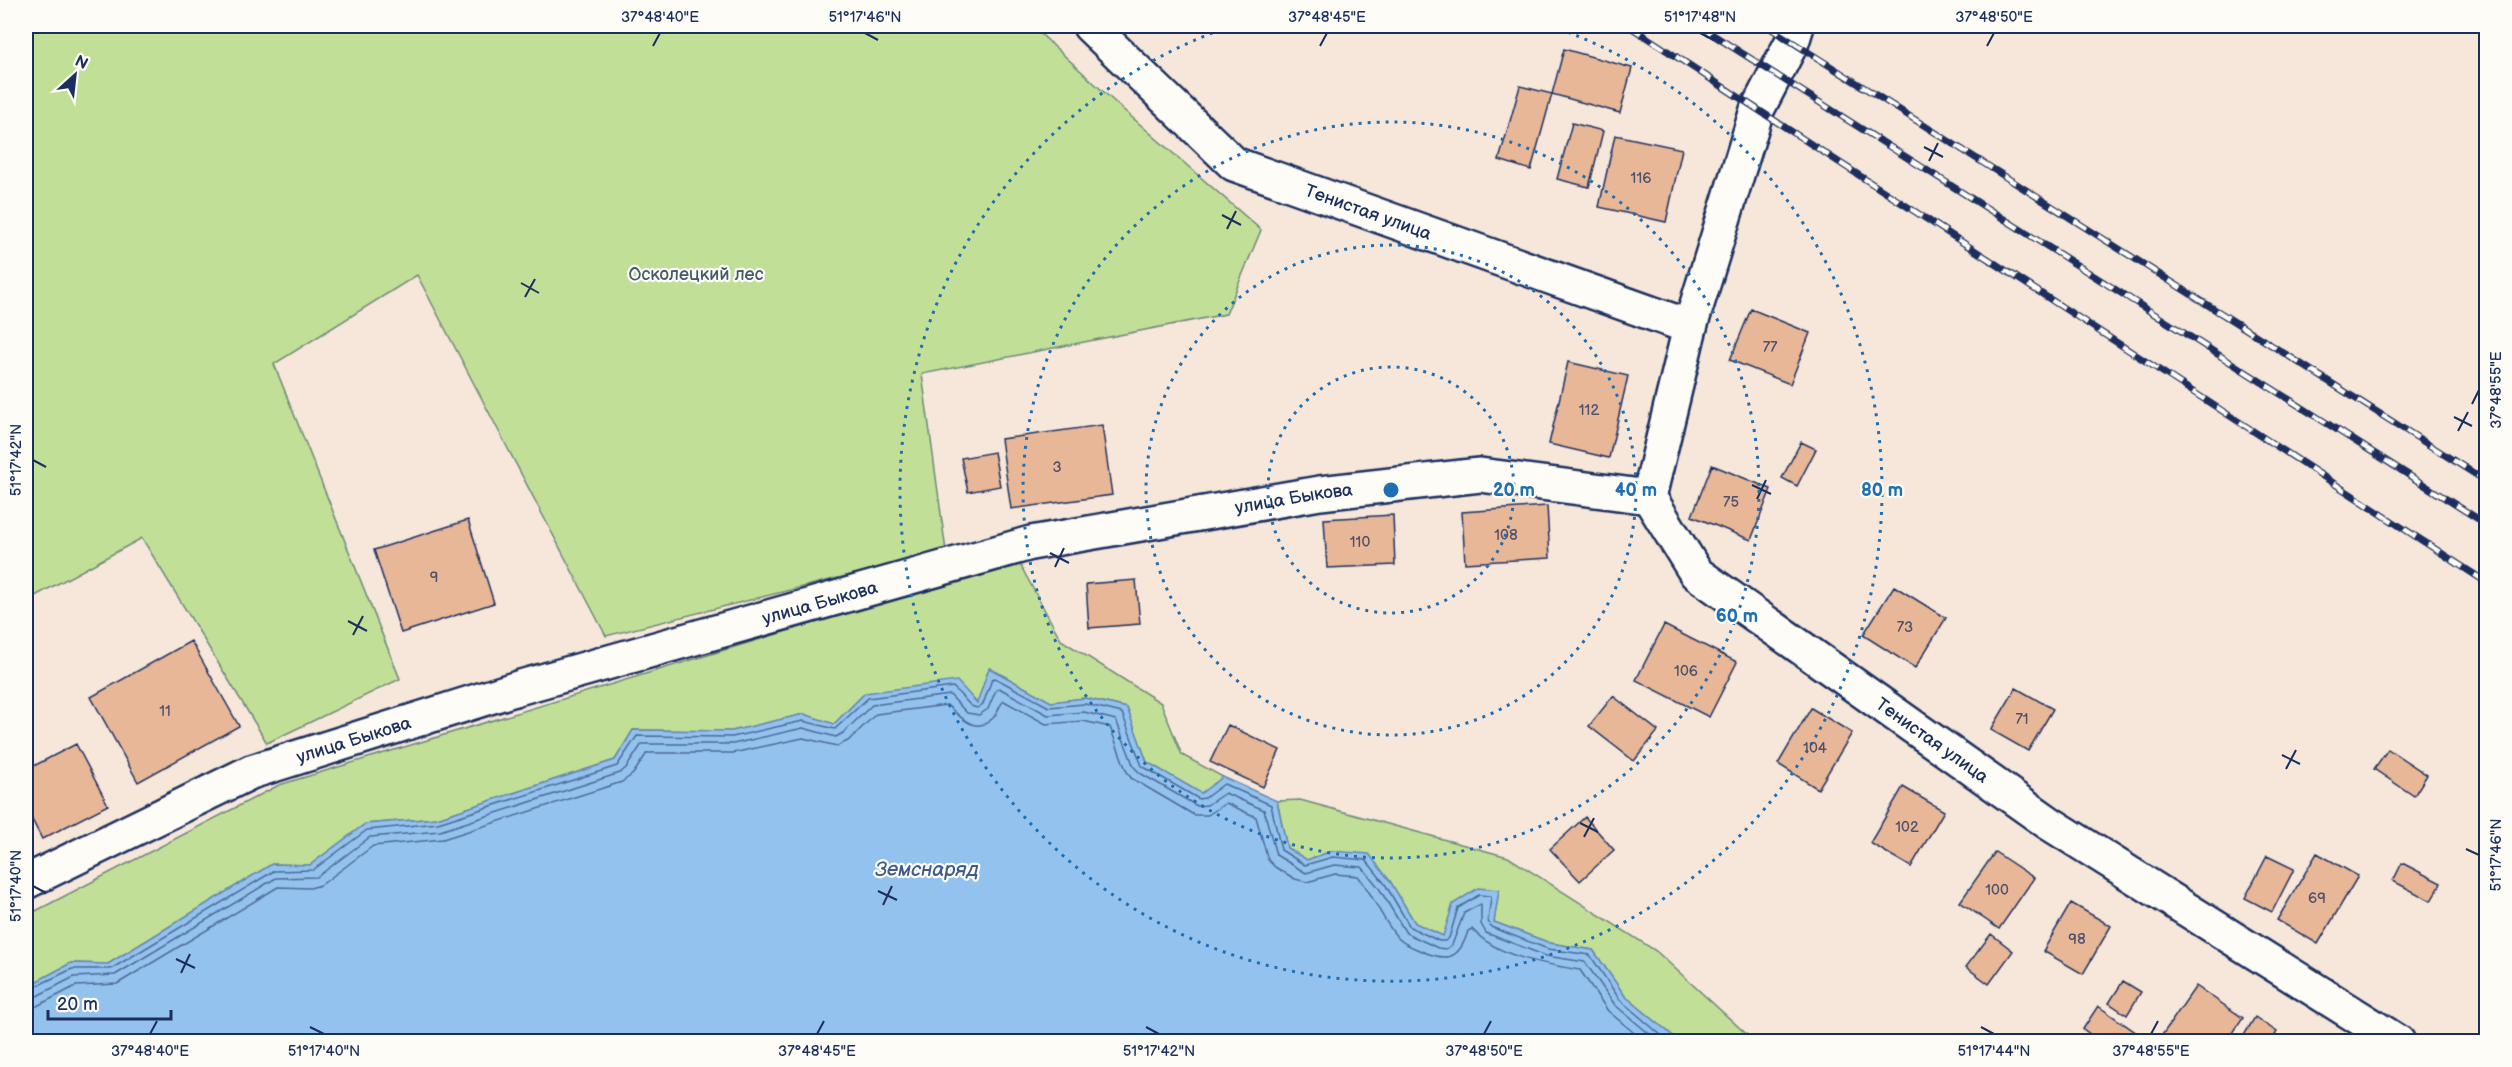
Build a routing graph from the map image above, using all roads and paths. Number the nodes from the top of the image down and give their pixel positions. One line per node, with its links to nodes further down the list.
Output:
1 (1090, 26): 3 (street, Тенистая улица)
2 (1797, 26): 3 (street)
3 (1690, 327): 4 (street)
4 (1649, 497): 5 (street, улица Быкова); 6 (street, Тенистая улица)
5 (26, 882)
6 (2398, 1041)

